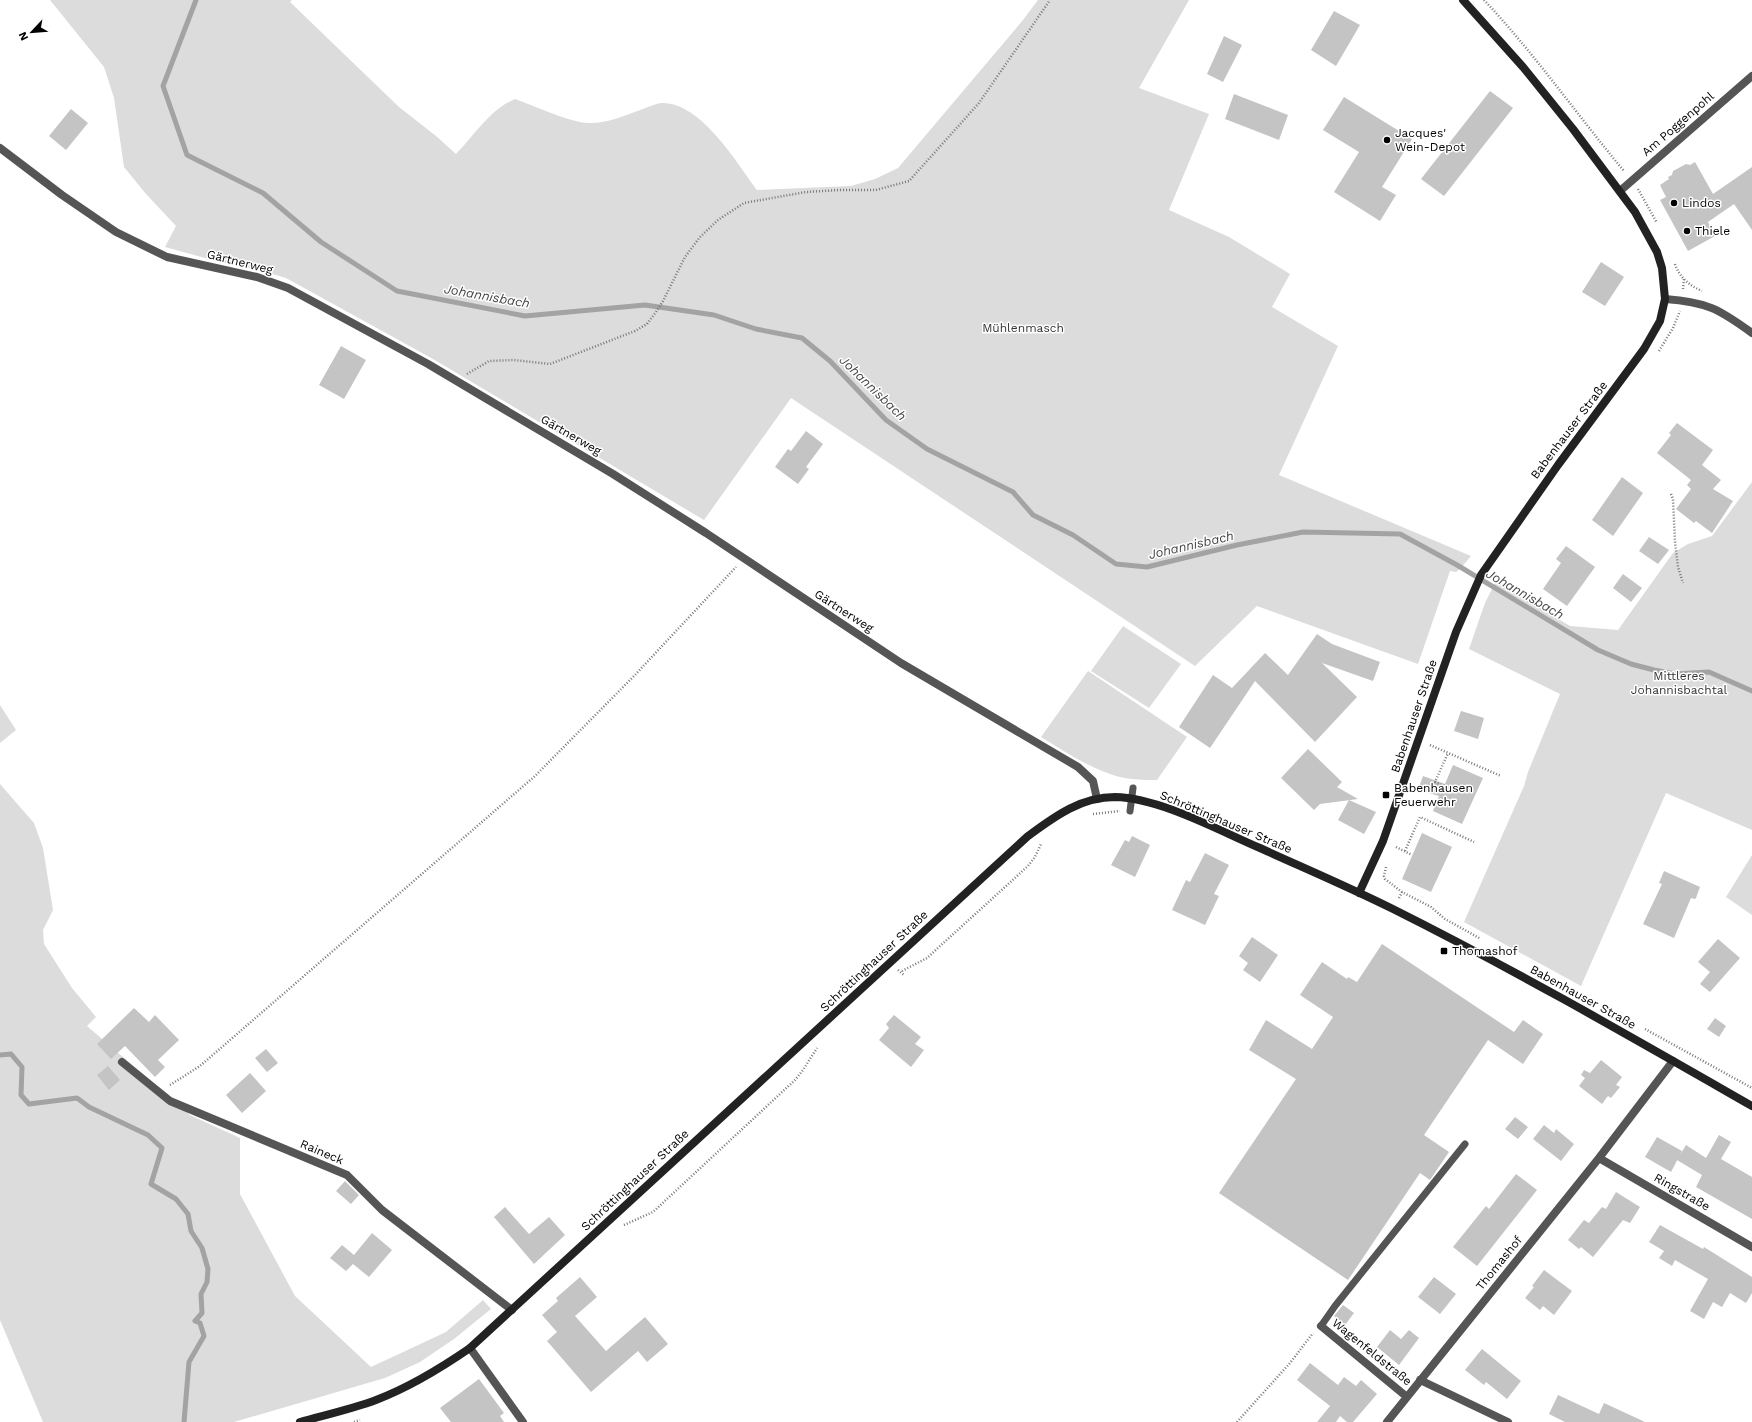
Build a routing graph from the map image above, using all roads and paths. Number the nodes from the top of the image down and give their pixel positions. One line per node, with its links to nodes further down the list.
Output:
1 (1050, 0): 10 (path)
2 (1464, 0): 7 (main road, Babenhauser Straße)
3 (1484, 0): 6 (path)
4 (1752, 76): 6 (street, Am Poggenpohl)
5 (0, 148): 10 (street, Gärtnerweg)
6 (1631, 180): 7 (street, Am Poggenpohl)
7 (1620, 191): 8 (main road, Babenhauser Straße)
8 (1665, 299): 9 (street); 34 (main road, Babenhauser Straße)
9 (1752, 333)
10 (456, 382): 12 (street, Gärtnerweg)
11 (1672, 494): 13 (path)
12 (744, 558): 22 (street, Gärtnerweg); 39 (path)
13 (1682, 583)
14 (1433, 738): 15 (path)
15 (1430, 745): 16 (path); 17 (path)
16 (1428, 752)
17 (1448, 753): 18 (path); 19 (path)
18 (1501, 776)
19 (1444, 786)
20 (1132, 788): 21 (lane)
21 (1131, 798): 22 (main road, Schröttinghauser Straße); 23 (lane); 34 (main road, Schröttinghauser Straße)
22 (1097, 799): 45 (main road, Schröttinghauser Straße)
23 (1130, 812): 24 (path)
24 (1089, 816)
25 (1398, 840): 28 (path)
26 (1043, 841): 35 (path)
27 (1474, 842): 29 (path)
28 (1396, 847): 29 (path); 30 (path)
29 (1405, 851): 31 (path)
30 (1393, 852)
31 (1412, 855)
32 (1388, 863): 33 (path)
33 (1402, 892)
34 (1359, 893): 37 (main road, Babenhauser Straße)
35 (898, 972)
36 (821, 1042): 43 (path)
37 (1673, 1061): 40 (main road, Babenhauser Straße); 42 (street, Thomashof)
38 (122, 1062): 39 (street, Raineck)
39 (160, 1092): 45 (street, Raineck)
40 (1752, 1106)
41 (1465, 1144): 46 (lane)
42 (1599, 1158): 44 (street, Ringstraße); 48 (street, Thomashof)
43 (623, 1226)
44 (1752, 1246)
45 (512, 1310): 47 (main road, Schröttinghauser Straße)
46 (1321, 1326): 49 (street, Wagenfeldstraße); 54 (path)
47 (470, 1348): 51 (main road, Schröttinghauser Straße); 53 (street)
48 (1420, 1380): 49 (street, Thomashof); 56 (street, Wagenfeldstraße)
49 (1407, 1397): 55 (street, Thomashof)
50 (366, 1418): 52 (path)
51 (300, 1422)
52 (354, 1422)
53 (523, 1422)
54 (1237, 1422)
55 (1387, 1422)
56 (1508, 1422)

